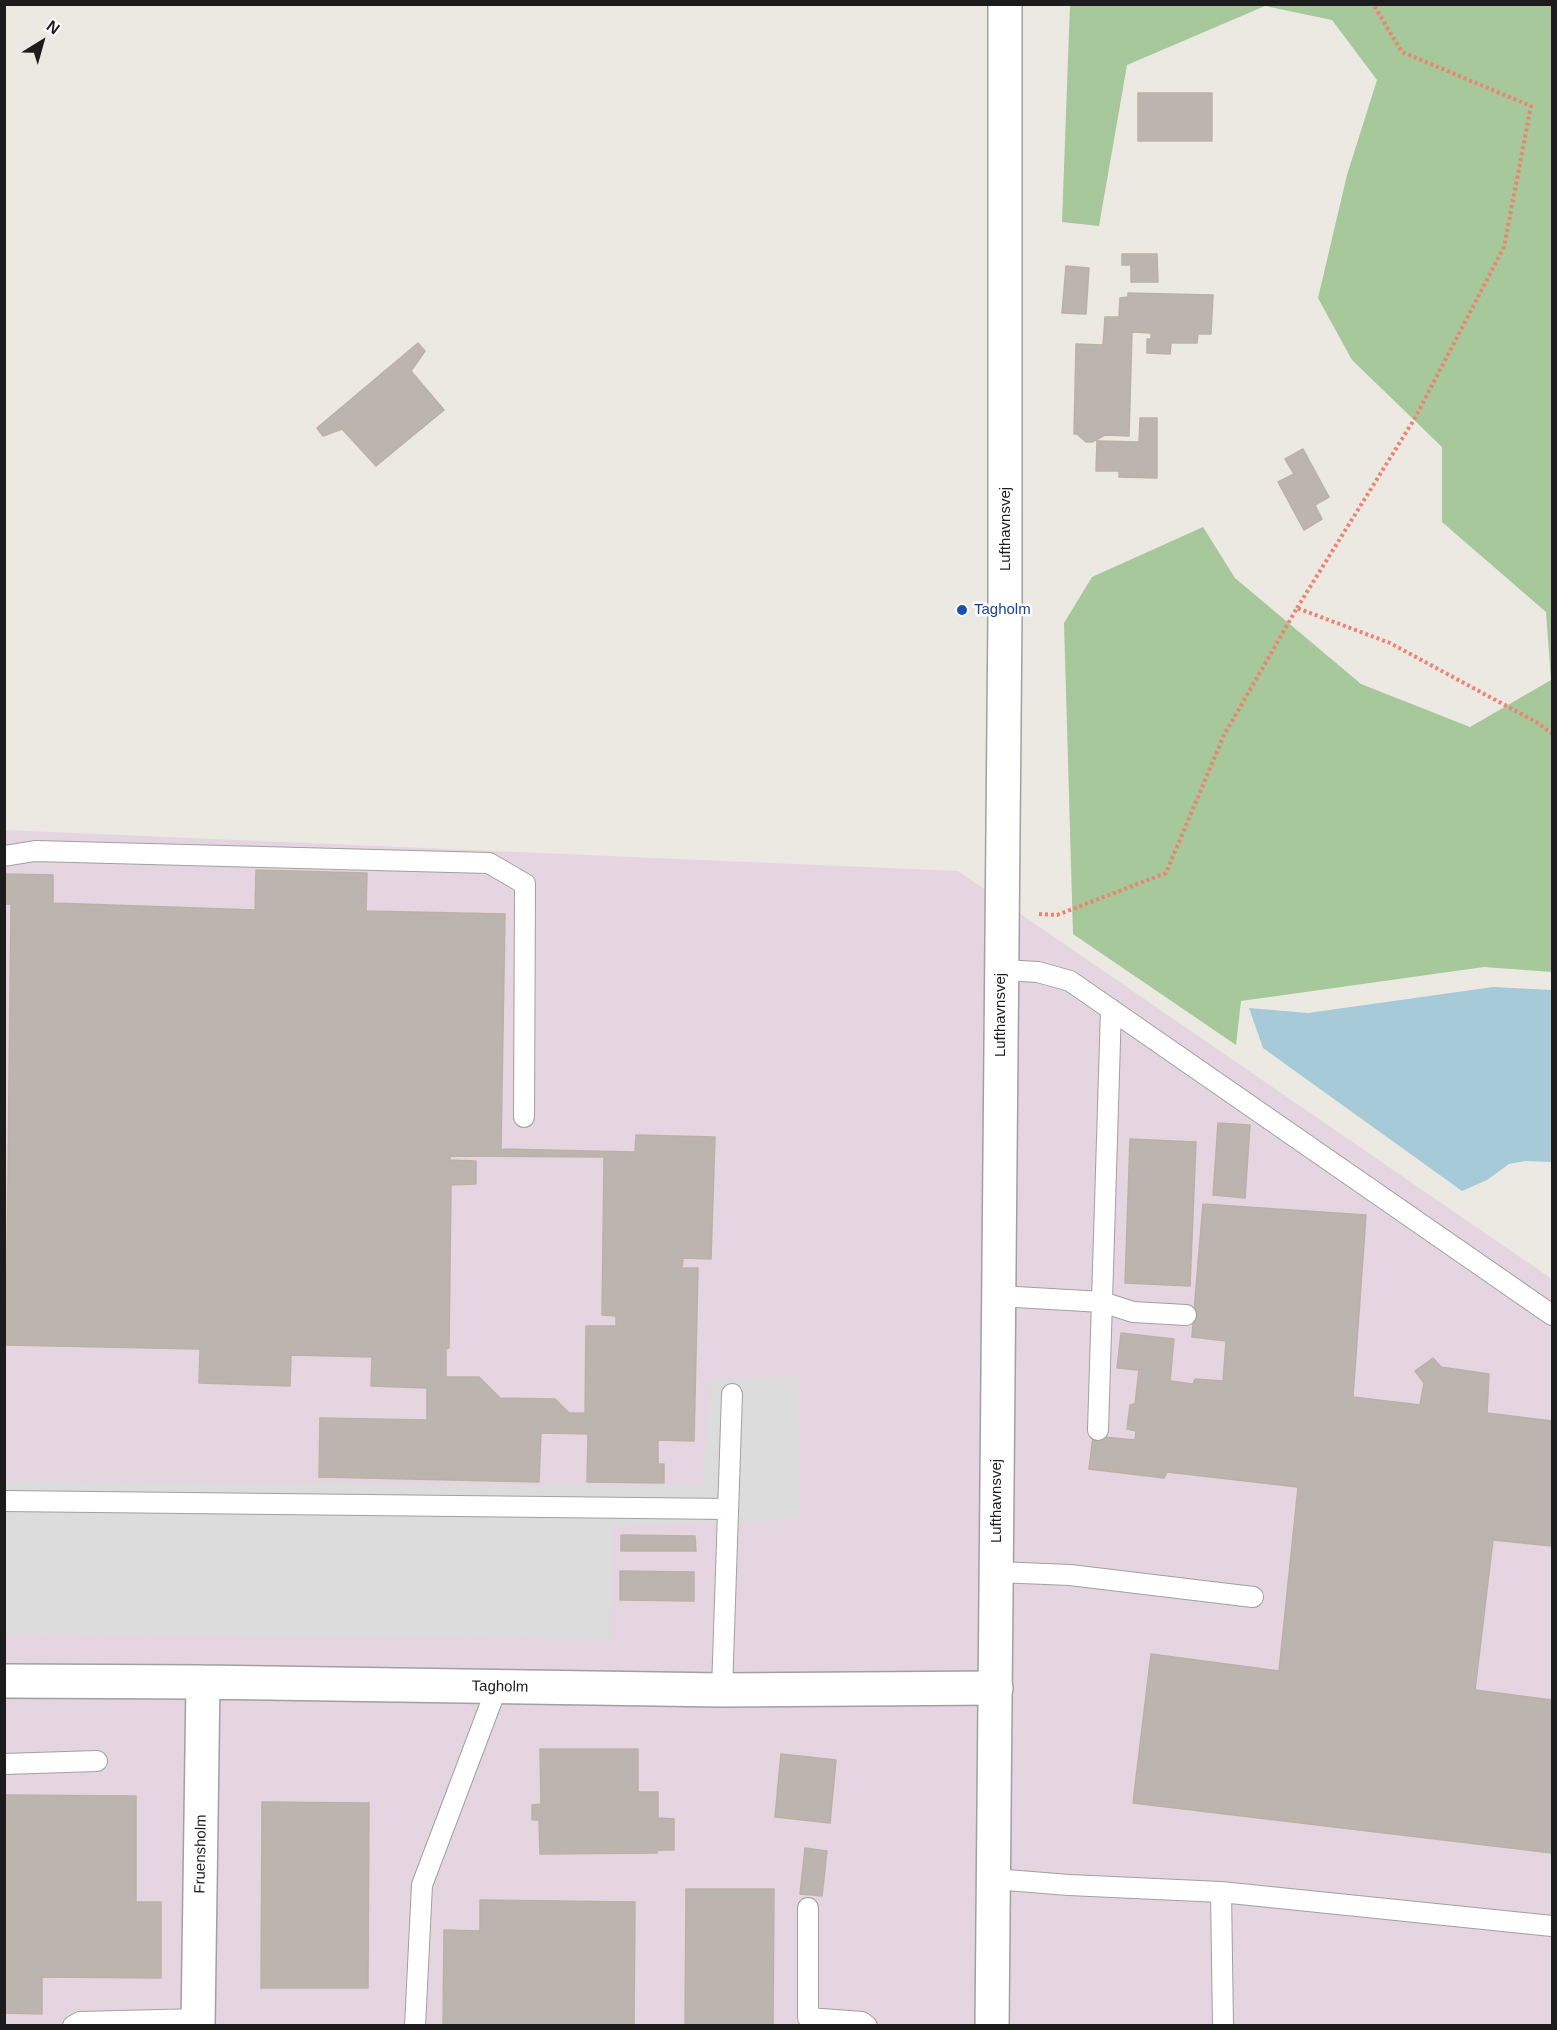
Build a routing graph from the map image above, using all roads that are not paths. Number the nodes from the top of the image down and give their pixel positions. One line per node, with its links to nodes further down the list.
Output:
1 (1005, 4): 3 (street, Lufthavnsvej)
2 (4, 856): 5 (lane)
3 (1002, 970): 4 (lane); 6 (street, Lufthavnsvej)
4 (1111, 1009): 7 (lane); 8 (lane)
5 (524, 1117)
6 (999, 1296): 7 (lane); 14 (street, Lufthavnsvej)
7 (1102, 1302): 9 (lane); 11 (lane)
8 (1552, 1315)
9 (1186, 1316)
10 (732, 1394): 13 (lane)
11 (1098, 1430)
12 (4, 1501): 13 (lane)
13 (728, 1509): 20 (lane)
14 (997, 1572): 15 (lane); 19 (street, Lufthavnsvej)
15 (1253, 1597)
16 (4, 1681): 17 (street, Tagholm)
17 (204, 1682): 18 (street, Tagholm); 27 (street, Fruensholm)
18 (498, 1687): 20 (street, Tagholm); 29 (lane)
19 (996, 1688): 20 (street, Tagholm); 23 (street, Lufthavnsvej)
20 (722, 1690)
21 (97, 1761): 22 (lane)
22 (4, 1764)
23 (994, 1879): 24 (lane); 31 (street, Lufthavnsvej)
24 (1221, 1892): 26 (lane); 32 (lane)
25 (808, 1908): 30 (lane)
26 (1552, 1926)
27 (198, 2022): 28 (lane)
28 (73, 2025)
29 (415, 2025)
30 (867, 2025)
31 (992, 2025)
32 (1223, 2025)

